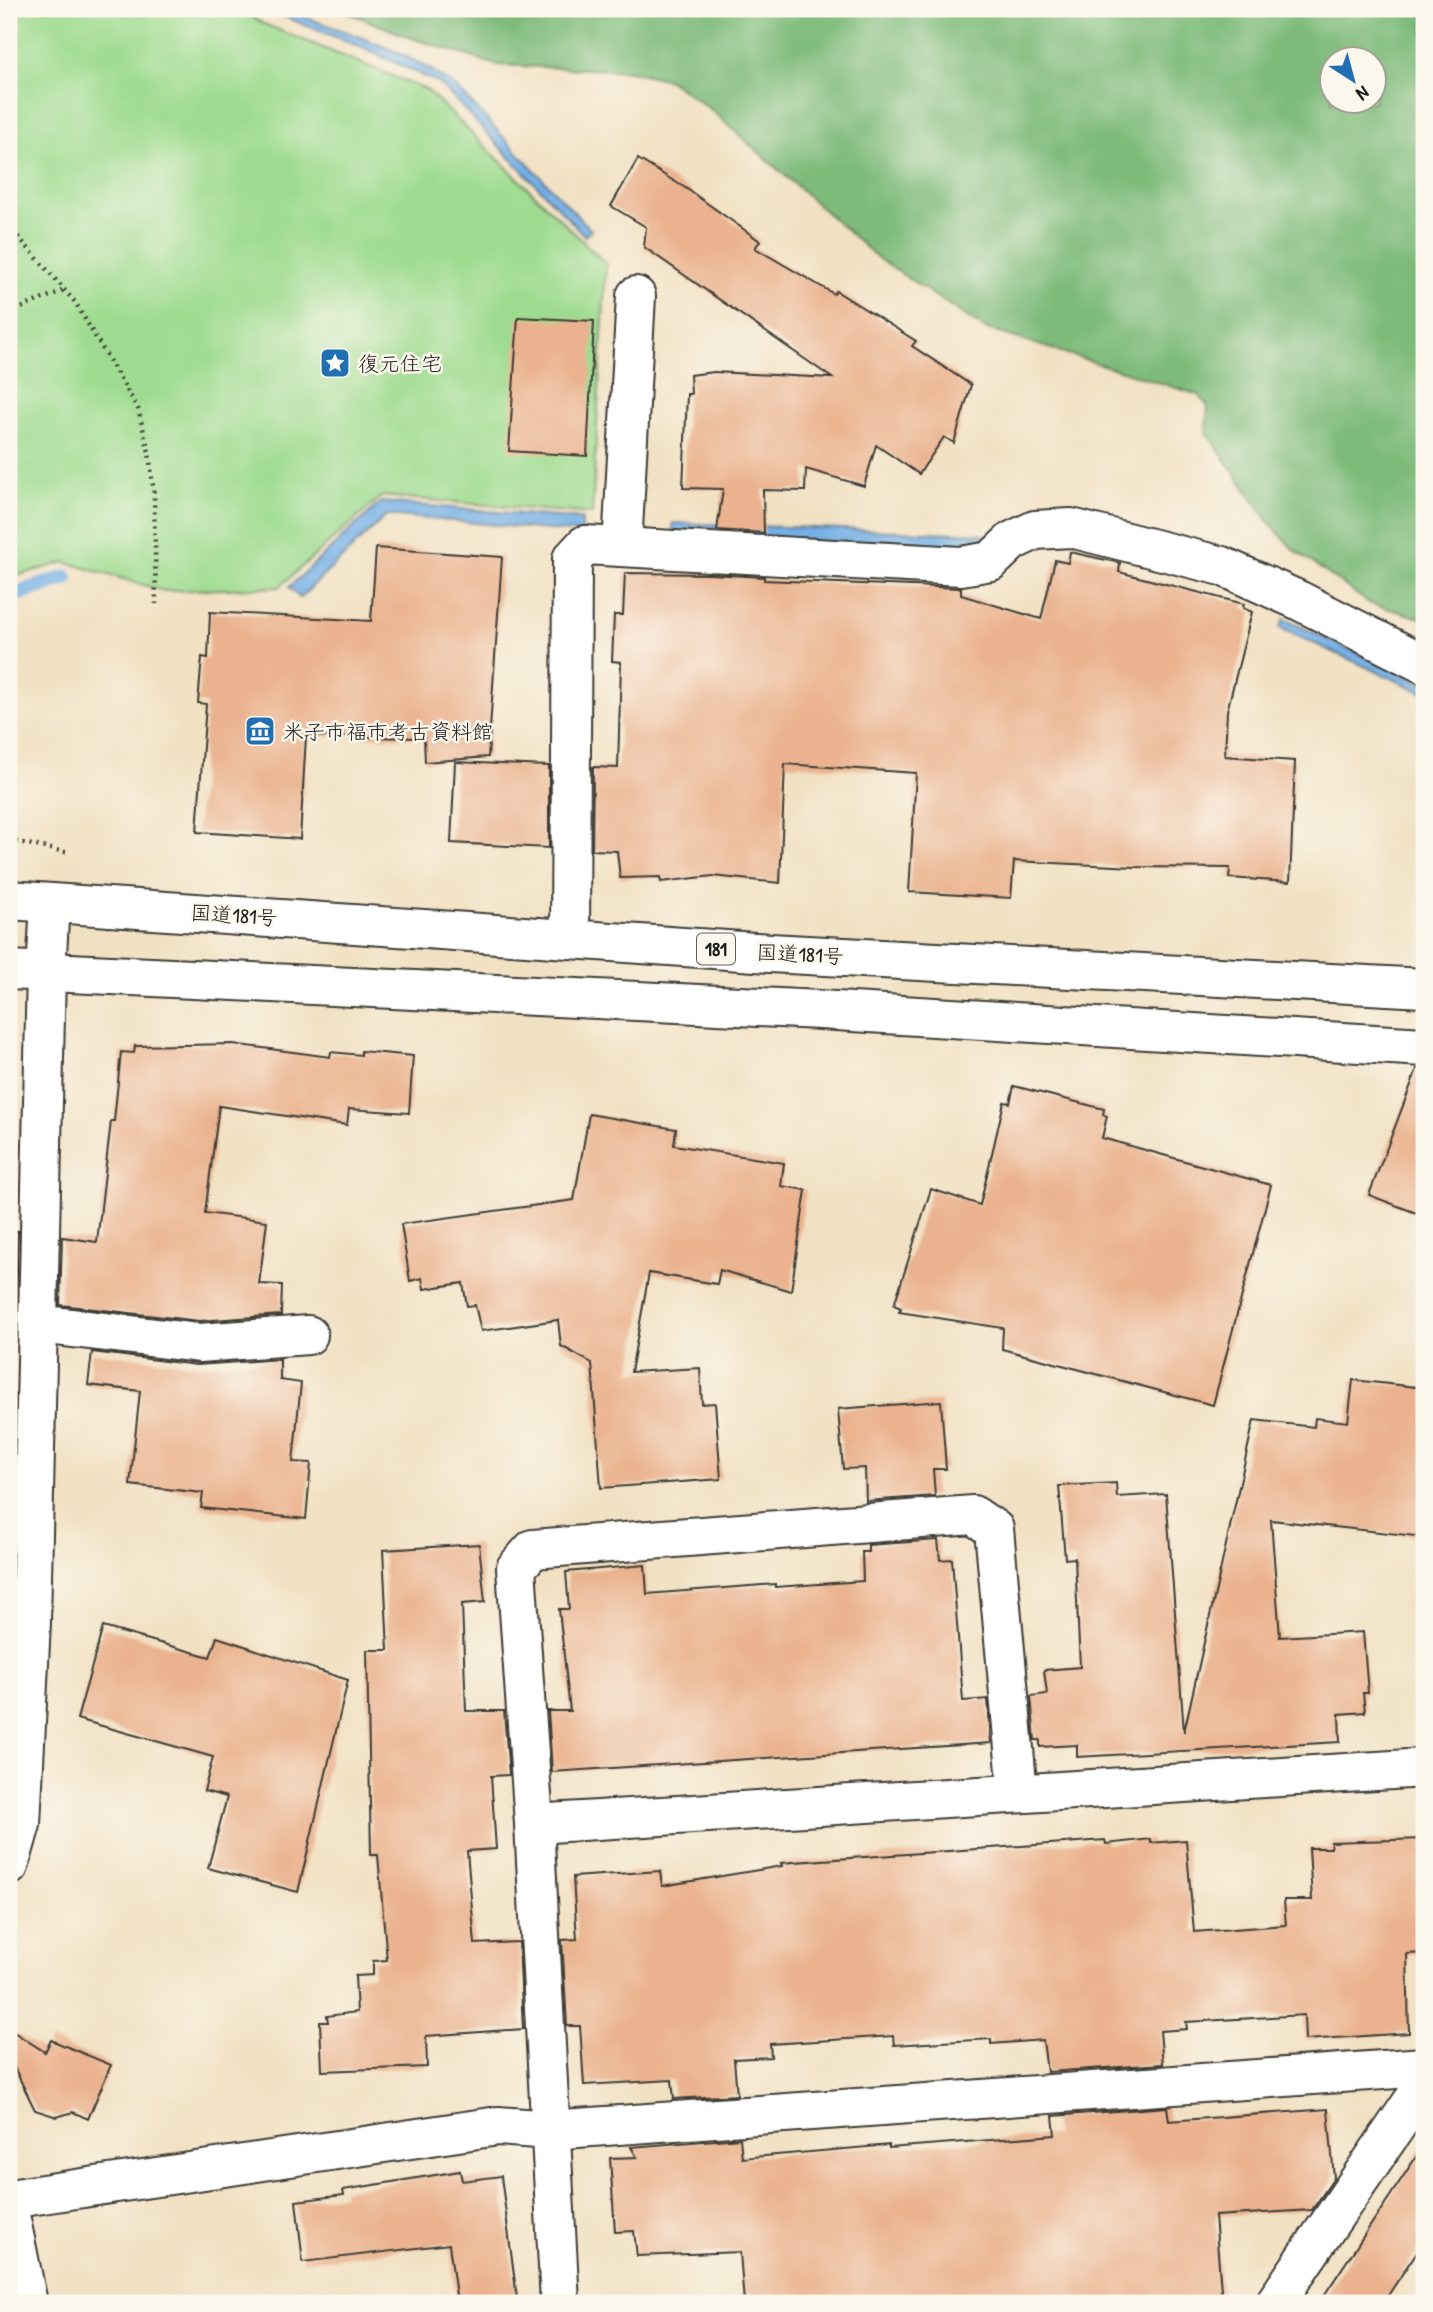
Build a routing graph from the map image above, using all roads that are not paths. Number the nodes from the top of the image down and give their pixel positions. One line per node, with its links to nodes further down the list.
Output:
1 (636, 296): 2 (main road)
2 (622, 547): 3 (main road); 6 (main road)
3 (1424, 664)
4 (9, 900): 5 (main road, 国道181号 / 181)
5 (50, 903): 6 (main road, 国道181号 / 181); 7 (main road)
6 (570, 938): 8 (main road, 国道181号 / 181)
7 (27, 971): 9 (main road); 10 (main road)
8 (1424, 988)
9 (1424, 1047)
10 (38, 1324): 11 (main road); 15 (main road)
11 (308, 1335)
12 (1424, 1768): 13 (main road)
13 (1018, 1793): 14 (main road); 14 (main road)
14 (534, 1824): 18 (main road)
15 (9, 1866)
16 (1424, 2067): 18 (main road)
17 (1424, 2085): 23 (main road)
18 (550, 2130): 19 (main road); 22 (main road)
19 (9, 2199)
20 (9, 2210): 21 (main road)
21 (28, 2303)
22 (561, 2303)
23 (1275, 2303)

